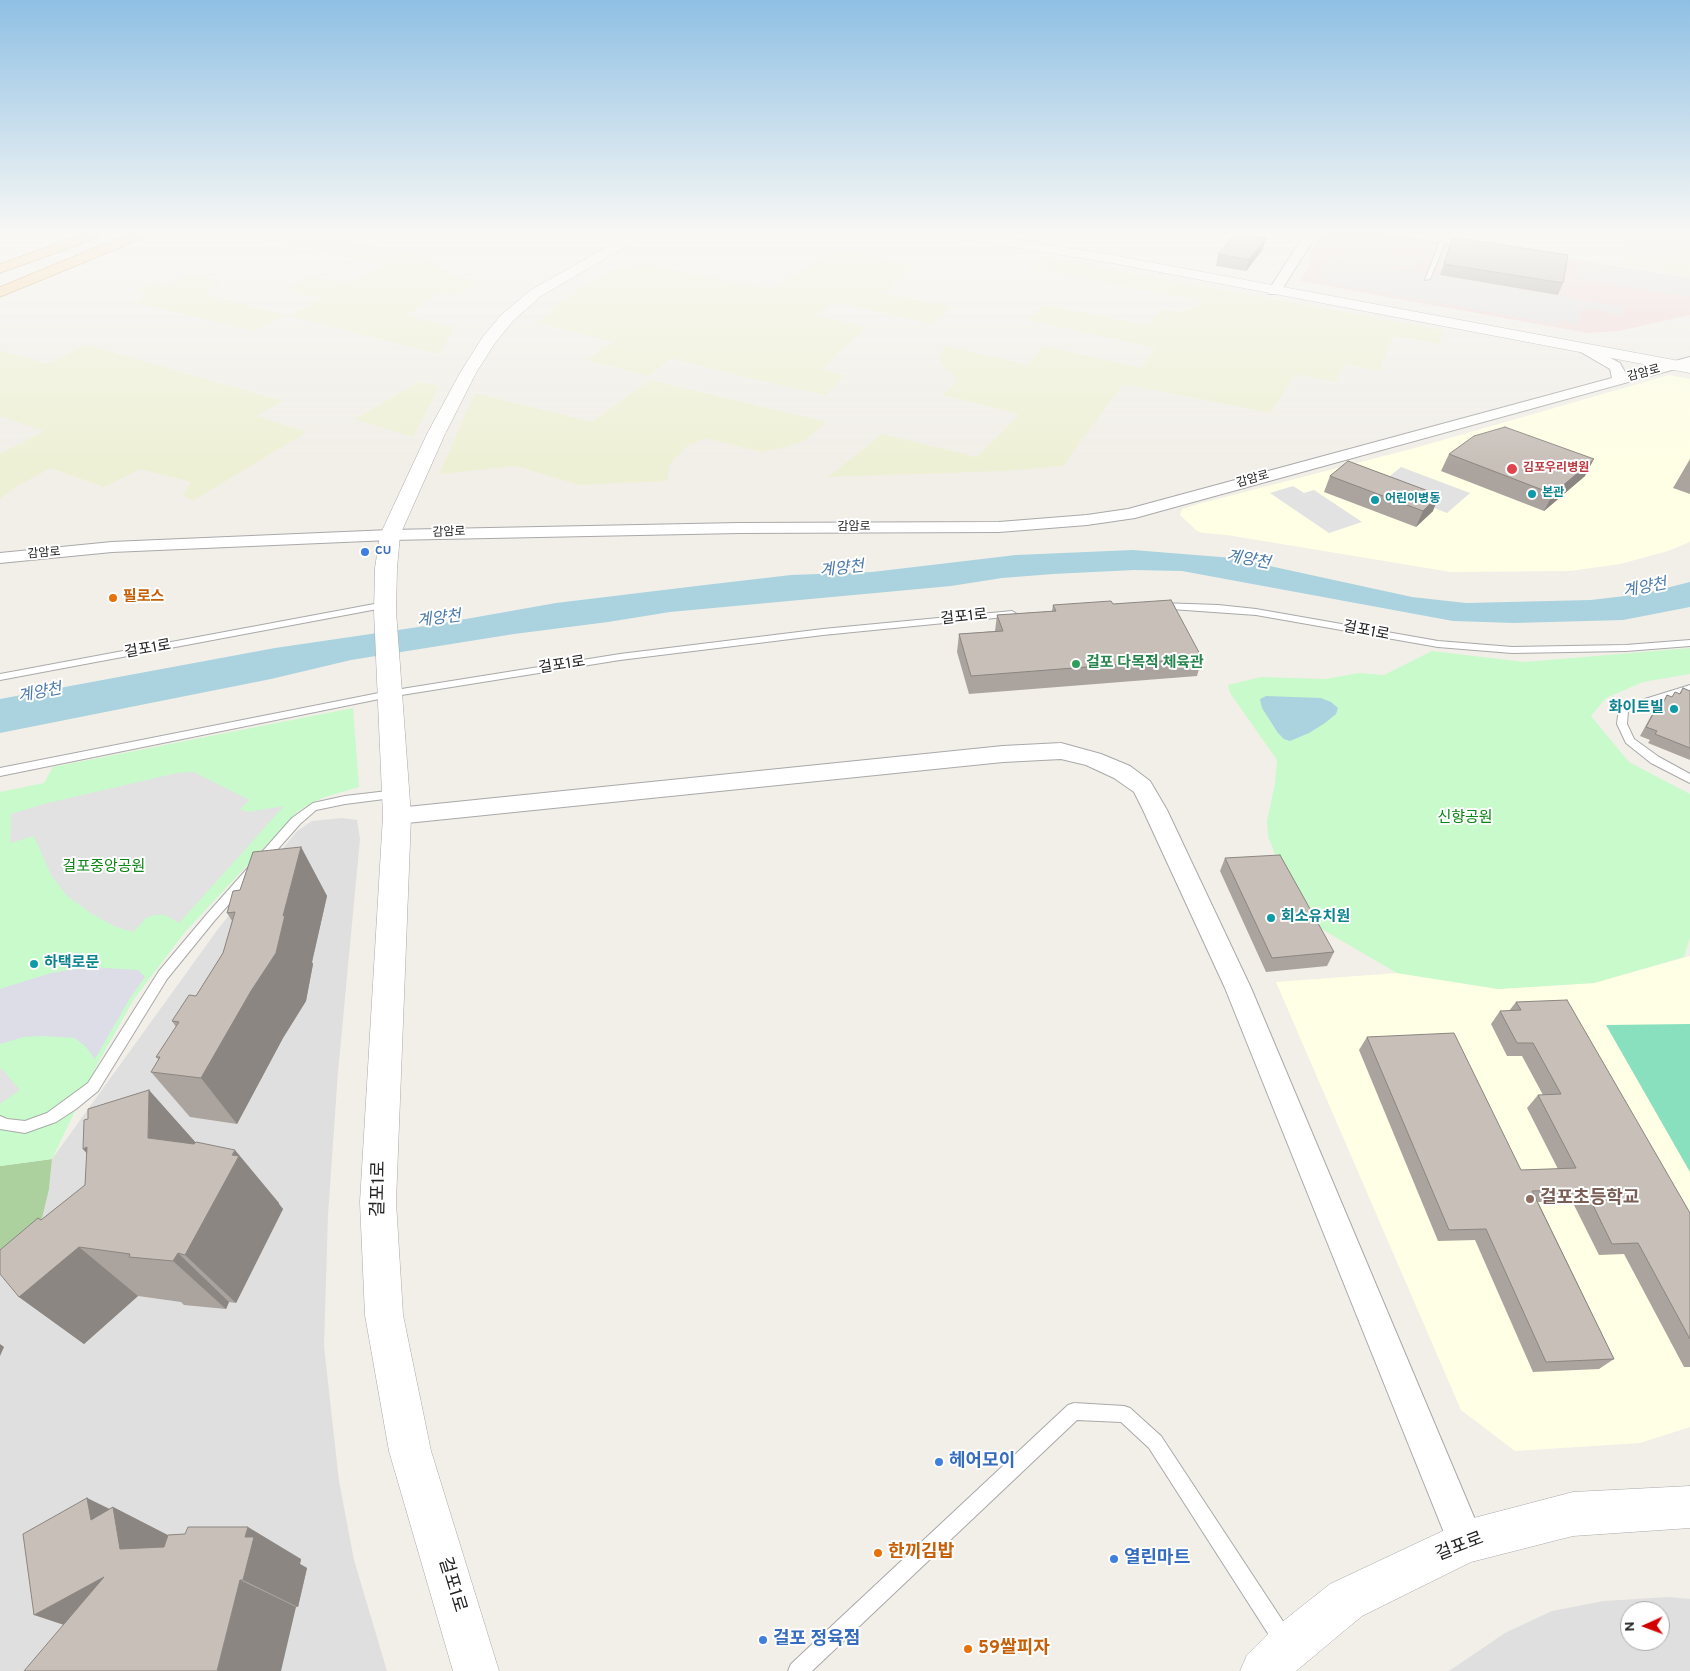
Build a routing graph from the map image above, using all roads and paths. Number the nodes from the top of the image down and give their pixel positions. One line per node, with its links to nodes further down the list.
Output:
1 (516, 310): 7 (street, 걸포1로)
2 (1386, 310): 4 (street)
3 (1391, 310): 5 (street)
4 (1584, 348): 5 (street); 6 (street)
5 (1687, 364): 6 (street, 감암로)
6 (1620, 380): 7 (street, 감암로)
7 (390, 535): 8 (street, 감암로); 10 (street, 걸포1로)
8 (0, 558)
9 (1152, 606): 12 (lane, 걸포1로)
10 (385, 608): 13 (lane, 걸포1로); 15 (street, 걸포1로)
11 (1018, 614): 15 (lane, 걸포1로)
12 (1690, 643)
13 (0, 676)
14 (1690, 688): 17 (lane)
15 (389, 689): 16 (lane); 18 (street, 걸포1로)
16 (0, 772)
17 (1690, 779)
18 (397, 805): 19 (lane); 21 (street); 23 (street, 걸포1로)
19 (0, 1122)
20 (1690, 1507): 21 (street, 걸포로)
21 (1466, 1542): 22 (street, 걸포로)
22 (1275, 1659): 24 (lane)
23 (476, 1671)
24 (798, 1671)

